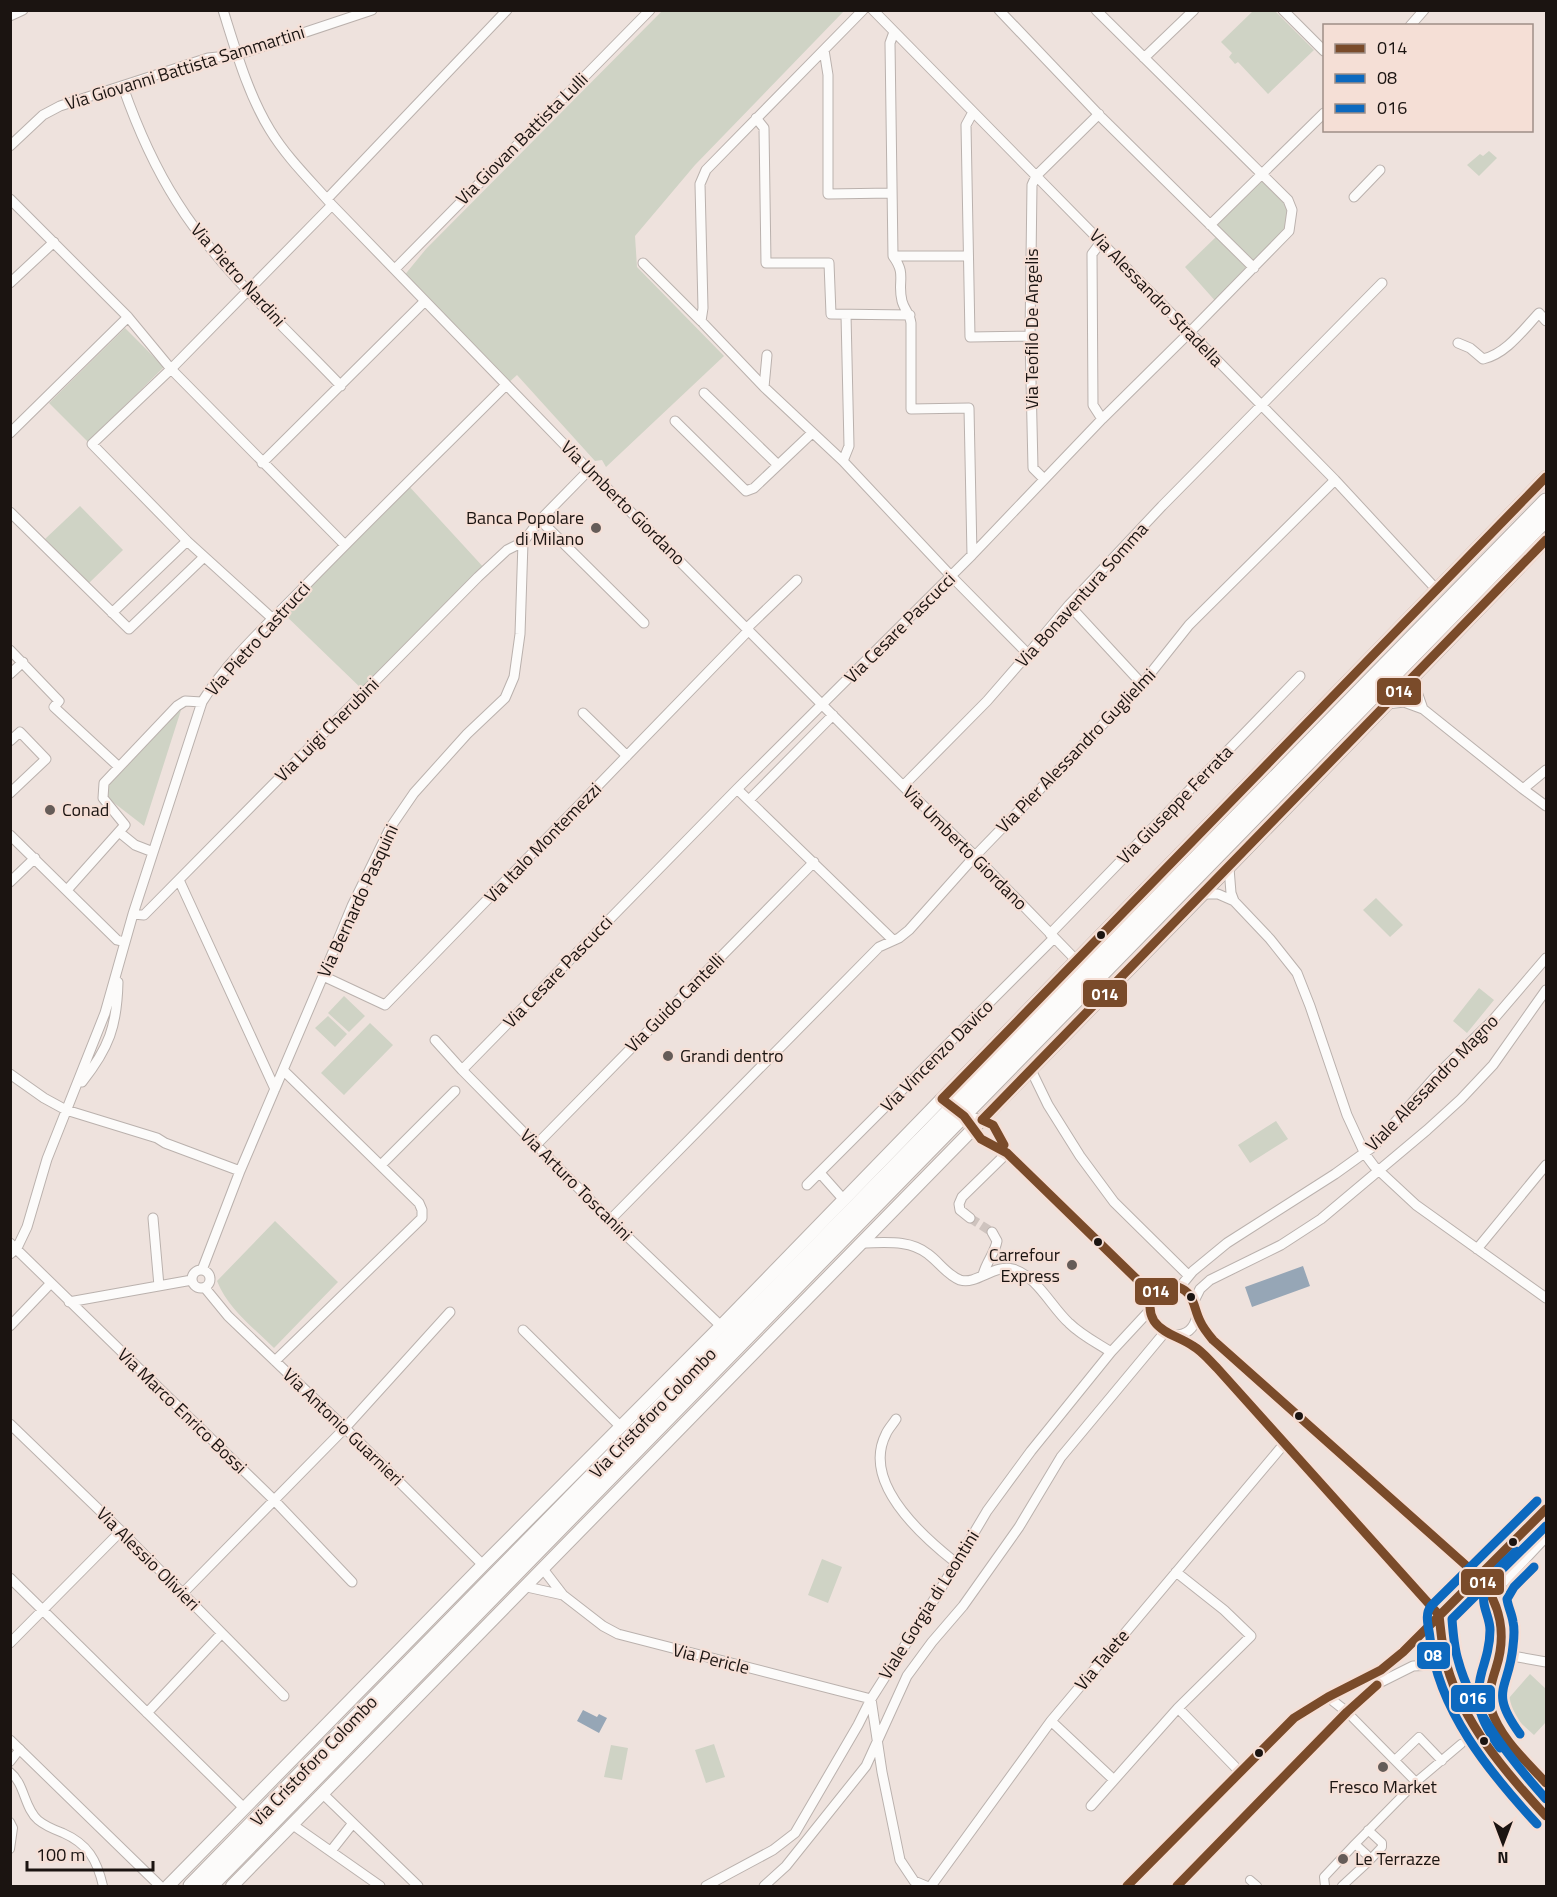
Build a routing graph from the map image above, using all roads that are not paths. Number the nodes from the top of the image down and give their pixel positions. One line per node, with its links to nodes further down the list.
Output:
1 (23, 10): 13 (street)
2 (223, 10): 18 (street, Via Umberto Giordano)
3 (372, 10): 18 (street, Via Giovanni Battista Sammartini)
4 (507, 10): 32 (street)
5 (650, 10): 39 (street, Via Giovan Battista Lulli)
6 (863, 10): 16 (street)
7 (873, 10): 15 (street, Via Alessandro Stradella)
8 (999, 10): 22 (street)
9 (1096, 10): 19 (street, Via Cesare Pascucci)
10 (1194, 10): 19 (street)
11 (1283, 10): 17 (street)
12 (1424, 10): 14 (street)
13 (10, 15)
14 (1412, 24)
15 (894, 32): 21 (street, Via Alessandro Stradella); 29 (street)
16 (825, 50): 24 (street); 29 (street)
17 (1323, 50)
18 (237, 55): 20 (street, Via Giovanni Battista Sammartini); 32 (street, Via Umberto Giordano)
19 (1144, 58): 27 (street, Via Cesare Pascucci)
20 (123, 87): 25 (street, Via Giovanni Battista Sammartini); 43 (street, Via Pietro Nardini)
21 (973, 112): 28 (street, Via Alessandro Stradella); 37 (street)
22 (1099, 114): 28 (street); 33 (street)
23 (1323, 114): 27 (street)
24 (756, 118): 45 (street); 48 (street)
25 (10, 146)
26 (1380, 170): 30 (street)
27 (1263, 175): 33 (street); 40 (street, Via Cesare Pascucci)
28 (1036, 176): 35 (street, Via Alessandro Stradella); 51 (street, Via Teofilo De Angelis)
29 (892, 194): 36 (street)
30 (1354, 197)
31 (10, 199): 34 (street)
32 (330, 202): 39 (street, Via Umberto Giordano); 43 (street)
33 (1210, 225): 40 (street)
34 (54, 242): 41 (street); 47 (street)
35 (1101, 242): 50 (street, Via Alessandro Stradella); 60 (street)
36 (893, 256): 37 (street); 46 (street)
37 (968, 256): 51 (street)
38 (643, 263): 48 (street)
39 (395, 268): 44 (street, Via Umberto Giordano)
40 (1254, 268): 50 (street, Via Cesare Pascucci)
41 (10, 283)
42 (1382, 283): 59 (street, Via Bonaventura Somma)
43 (249, 290): 54 (street); 56 (street, Via Pietro Nardini)
44 (425, 301): 55 (street, Via Umberto Giordano); 56 (street)
45 (846, 315): 46 (street); 64 (street)
46 (910, 315): 79 (street)
47 (128, 317): 54 (street); 62 (street)
48 (702, 321): 57 (street)
49 (1546, 321): 52 (street)
50 (1189, 333): 59 (street, Via Alessandro Stradella); 60 (street, Via Cesare Pascucci)
51 (1030, 336): 69 (street, Via Teofilo De Angelis)
52 (1458, 343)
53 (766, 355): 57 (street)
54 (171, 369): 65 (street); 76 (street)
55 (506, 385): 67 (street, Via Umberto Giordano); 78 (street, Via Pietro Castrucci)
56 (341, 386): 65 (street)
57 (764, 387): 63 (street)
58 (704, 393): 66 (street)
59 (1262, 406): 70 (street, Via Alessandro Stradella); 84 (street, Via Bonaventura Somma)
60 (1102, 419): 69 (street, Via Cesare Pascucci)
61 (675, 421): 66 (street)
62 (10, 433)
63 (813, 433): 64 (street); 66 (street)
64 (843, 461): 81 (street)
65 (262, 462): 78 (street)
66 (778, 465)
67 (589, 470): 73 (street); 88 (street, Via Umberto Giordano)
68 (1546, 477): 83 (street, Via Cristoforo Colombo)
69 (1044, 478): 79 (street, Via Cesare Pascucci)
70 (1335, 480): 83 (street, Via Alessandro Stradella); 95 (street, Via Pier Alessandro Guglielmi)
71 (1546, 501): 127 (main road, Via Cristoforo Colombo)
72 (10, 512): 85 (street)
73 (540, 519): 77 (street); 87 (street)
74 (1546, 519): 141 (main road, Via Cristoforo Colombo)
75 (1546, 540): 92 (street, Via Cristoforo Colombo)
76 (187, 541): 80 (street); 85 (street)
77 (523, 542): 119 (street, Via Luigi Cherubini); 132 (street, Via Bernardo Pasquini)
78 (345, 545): 86 (street, Via Pietro Castrucci)
79 (972, 555): 81 (street, Via Cesare Pascucci)
80 (204, 557): 85 (street); 86 (street)
81 (951, 576): 90 (street); 98 (street, Via Cesare Pascucci)
82 (796, 580): 88 (street, Via Italo Montemezzi)
83 (1436, 589): 129 (street, Via Cristoforo Colombo)
84 (1069, 605): 90 (street, Via Bonaventura Somma); 95 (street)
85 (112, 613)
86 (273, 619): 96 (street, Via Pietro Castrucci)
87 (644, 623)
88 (748, 629): 98 (street, Via Umberto Giordano); 103 (street, Via Italo Montemezzi)
89 (10, 650): 91 (street)
90 (1028, 654): 106 (street, Via Bonaventura Somma)
91 (23, 662): 93 (street); 104 (street)
92 (1416, 673): 97 (street, Via Cristoforo Colombo); 99 (street)
93 (10, 674)
94 (1300, 676): 125 (street, Via Giuseppe Ferrata)
95 (1142, 684): 115 (street, Via Pier Alessandro Guglielmi)
96 (202, 702): 104 (street, Via Pietro Castrucci); 114 (street)
97 (1387, 704): 99 (street); 118 (street, Via Cristoforo Colombo)
98 (823, 705): 101 (street, Via Umberto Giordano); 107 (street, Via Cesare Pascucci)
99 (1423, 709): 108 (street)
100 (583, 712): 103 (street)
101 (833, 716): 106 (street, Via Umberto Giordano); 110 (street)
102 (10, 741): 109 (street)
103 (627, 756): 132 (street, Via Italo Montemezzi)
104 (119, 767): 112 (street, Via Pietro Castrucci)
105 (1546, 770): 108 (street)
106 (903, 786): 115 (street, Via Umberto Giordano)
107 (737, 789): 110 (street); 136 (street, Via Cesare Pascucci)
108 (1523, 789): 111 (street)
109 (10, 793)
110 (749, 800): 117 (street)
111 (1546, 806)
112 (119, 832): 114 (street); 121 (street)
113 (10, 835): 116 (street)
114 (153, 852): 124 (street)
115 (975, 856): 125 (street, Via Umberto Giordano); 126 (street, Via Pier Alessandro Guglielmi)
116 (35, 858): 120 (street); 121 (street)
117 (814, 862): 126 (street); 144 (street, Via Guido Cantelli)
118 (1229, 868): 122 (street, Via Cristoforo Colombo); 123 (street)
119 (179, 880): 124 (street, Via Luigi Cherubini); 139 (street)
120 (10, 882)
121 (67, 890): 128 (street)
122 (1203, 894): 123 (street); 137 (street, Via Cristoforo Colombo)
123 (1234, 901): 146 (street)
124 (133, 914): 128 (street)
125 (1052, 936): 131 (street, Via Umberto Giordano); 151 (street, Via Vincenzo Davico)
126 (893, 940): 156 (street, Via Pier Alessandro Guglielmi)
127 (1116, 941): 129 (street); 141 (main road, Via Cristoforo Colombo)
128 (125, 942): 142 (street)
129 (1092, 945): 131 (street, Via Cristoforo Colombo)
130 (1546, 958): 146 (street, Viale Alessandro Magno)
131 (1076, 960): 141 (street, Via Cristoforo Colombo)
132 (322, 976): 135 (street, Via Bernardo Pasquini)
133 (1546, 990): 149 (street, Viale Alessandro Magno)
134 (435, 1040): 136 (street, Via Arturo Toscanini)
135 (283, 1070): 139 (street, Via Bernardo Pasquini); 147 (street)
136 (462, 1070): 144 (street, Via Arturo Toscanini)
137 (1031, 1070): 143 (street, Via Cristoforo Colombo); 163 (street)
138 (10, 1074): 142 (street)
139 (275, 1089): 150 (street, Via Bernardo Pasquini)
140 (455, 1091): 147 (street)
141 (953, 1107): 143 (street); 153 (street, Via Cristoforo Colombo); 168 (main road, Via Cristoforo Colombo); 248 (main road, Via Cristoforo Colombo)
142 (66, 1110): 150 (street); 159 (street)
143 (978, 1124): 145 (street); 145 (street); 158 (street, Via Cristoforo Colombo)
144 (536, 1145): 156 (street, Via Arturo Toscanini)
145 (1007, 1153): 155 (street); 171 (street)
146 (1365, 1154): 149 (street); 163 (street, Viale Alessandro Magno)
147 (381, 1165): 183 (street)
148 (1546, 1165): 160 (street)
149 (1378, 1170): 160 (street); 173 (street, Viale Alessandro Magno)
150 (240, 1171): 161 (street, Via Bernardo Pasquini)
151 (820, 1173): 152 (street, Via Vincenzo Davico); 153 (street)
152 (807, 1185)
153 (843, 1200): 179 (street, Via Cristoforo Colombo)
154 (153, 1218): 167 (street)
155 (970, 1218)
156 (610, 1221): 179 (street, Via Arturo Toscanini)
157 (992, 1232): 162 (street)
158 (861, 1243): 162 (street); 166 (street, Via Cristoforo Colombo)
159 (12, 1248): 165 (street, Via Marco Enrico Bossi)
160 (1477, 1249): 172 (street)
161 (202, 1270): 164 (street); 169 (street)
162 (983, 1275): 182 (street)
163 (1188, 1275): 170 (street, Viale Alessandro Magno)
164 (192, 1280): 167 (street); 169 (street)
165 (51, 1283): 174 (street, Via Marco Enrico Bossi); 178 (street)
166 (823, 1283): 168 (street); 195 (street, Via Cristoforo Colombo)
167 (159, 1286): 174 (street)
168 (796, 1286): 249 (main road, Via Cristoforo Colombo)
169 (205, 1288): 183 (street, Via Antonio Guarnieri)
170 (1179, 1288): 171 (street); 173 (street)
171 (1152, 1294): 175 (street)
172 (1546, 1298)
173 (1194, 1301): 177 (street)
174 (69, 1302): 189 (street, Via Marco Enrico Bossi)
175 (1149, 1310): 180 (street); 182 (street, Viale Gorgia di Leontini)
176 (450, 1312): 187 (street)
177 (1197, 1316): 180 (street); 197 (street)
178 (10, 1326)
179 (721, 1326): 186 (street, Via Cristoforo Colombo)
180 (1170, 1333): 188 (street); 221 (street, Viale Gorgia di Leontini)
181 (526, 1337): 186 (street)
182 (1111, 1352): 193 (street, Viale Gorgia di Leontini)
183 (275, 1361): 187 (street, Via Antonio Guarnieri)
184 (896, 1419): 193 (street)
185 (10, 1424): 191 (street, Via Alessio Olivieri)
186 (620, 1426): 194 (street, Via Cristoforo Colombo)
187 (345, 1428): 189 (street); 194 (street, Via Antonio Guarnieri)
188 (1284, 1444): 196 (street, Via Talete); 205 (street)
189 (274, 1500): 199 (street, Via Marco Enrico Bossi); 201 (street)
190 (1546, 1509): 197 (street)
191 (121, 1531): 201 (street, Via Alessio Olivieri); 204 (street)
192 (1546, 1537): 203 (street)
193 (955, 1562): 213 (street, Viale Gorgia di Leontini)
194 (483, 1565): 234 (street, Via Cristoforo Colombo)
195 (543, 1569): 200 (street, Via Cristoforo Colombo); 202 (street, Via Pericle)
196 (1176, 1572): 214 (street); 219 (street, Via Talete)
197 (1479, 1577): 203 (street); 205 (street)
198 (10, 1578): 204 (street)
199 (352, 1581)
200 (526, 1587): 202 (street, Via Pericle); 232 (street, Via Cristoforo Colombo)
201 (182, 1594): 206 (street, Via Alessio Olivieri)
202 (563, 1595): 213 (street, Via Pericle)
203 (1494, 1598): 208 (street)
204 (42, 1610): 207 (street); 217 (street)
205 (1439, 1615): 210 (street); 212 (street)
206 (222, 1633): 211 (street, Via Alessio Olivieri); 217 (street)
207 (10, 1643)
208 (1501, 1654): 209 (street); 215 (street)
209 (1546, 1662)
210 (1448, 1669): 216 (street); 218 (street)
211 (284, 1696)
212 (1328, 1697): 216 (street); 228 (street)
213 (871, 1699): 221 (street); 253 (street, Viale Gorgia di Leontini)
214 (1178, 1708): 228 (street); 229 (street)
215 (1490, 1708): 218 (street); 231 (street)
216 (1347, 1712): 224 (street); 257 (street)
217 (147, 1713): 234 (street)
218 (1468, 1714): 235 (street)
219 (1051, 1721): 229 (street); 255 (street, Via Talete)
220 (10, 1740): 223 (street)
221 (878, 1740): 254 (street, Viale Gorgia di Leontini); 255 (street)
222 (1461, 1744): 225 (street)
223 (20, 1749): 226 (street); 246 (street)
224 (1395, 1760): 225 (street); 230 (street)
225 (1442, 1761): 230 (street)
226 (10, 1762)
227 (10, 1772): 245 (street)
228 (1240, 1772): 256 (street)
229 (1114, 1780): 233 (street)
230 (1416, 1782): 239 (street)
231 (1546, 1783)
232 (323, 1794): 237 (street); 238 (street, Via Cristoforo Colombo)
233 (1092, 1806)
234 (245, 1809): 247 (street, Via Cristoforo Colombo)
235 (1544, 1810)
236 (10, 1822): 241 (street)
237 (353, 1823): 242 (street); 252 (street)
238 (293, 1825): 242 (street); 250 (street, Via Cristoforo Colombo)
239 (1368, 1830): 240 (street); 243 (street)
240 (1355, 1844): 243 (street); 259 (street)
241 (10, 1849)
242 (331, 1851): 251 (street)
243 (1368, 1862): 260 (street)
244 (1250, 1880): 258 (street)
245 (103, 1887)
246 (160, 1887)
247 (168, 1887)
248 (191, 1887)
249 (210, 1887)
250 (232, 1887)
251 (380, 1887)
252 (418, 1887)
253 (706, 1887)
254 (764, 1887)
255 (929, 1887)
256 (1127, 1887)
257 (1177, 1887)
258 (1257, 1887)
259 (1325, 1887)
260 (1342, 1887)

